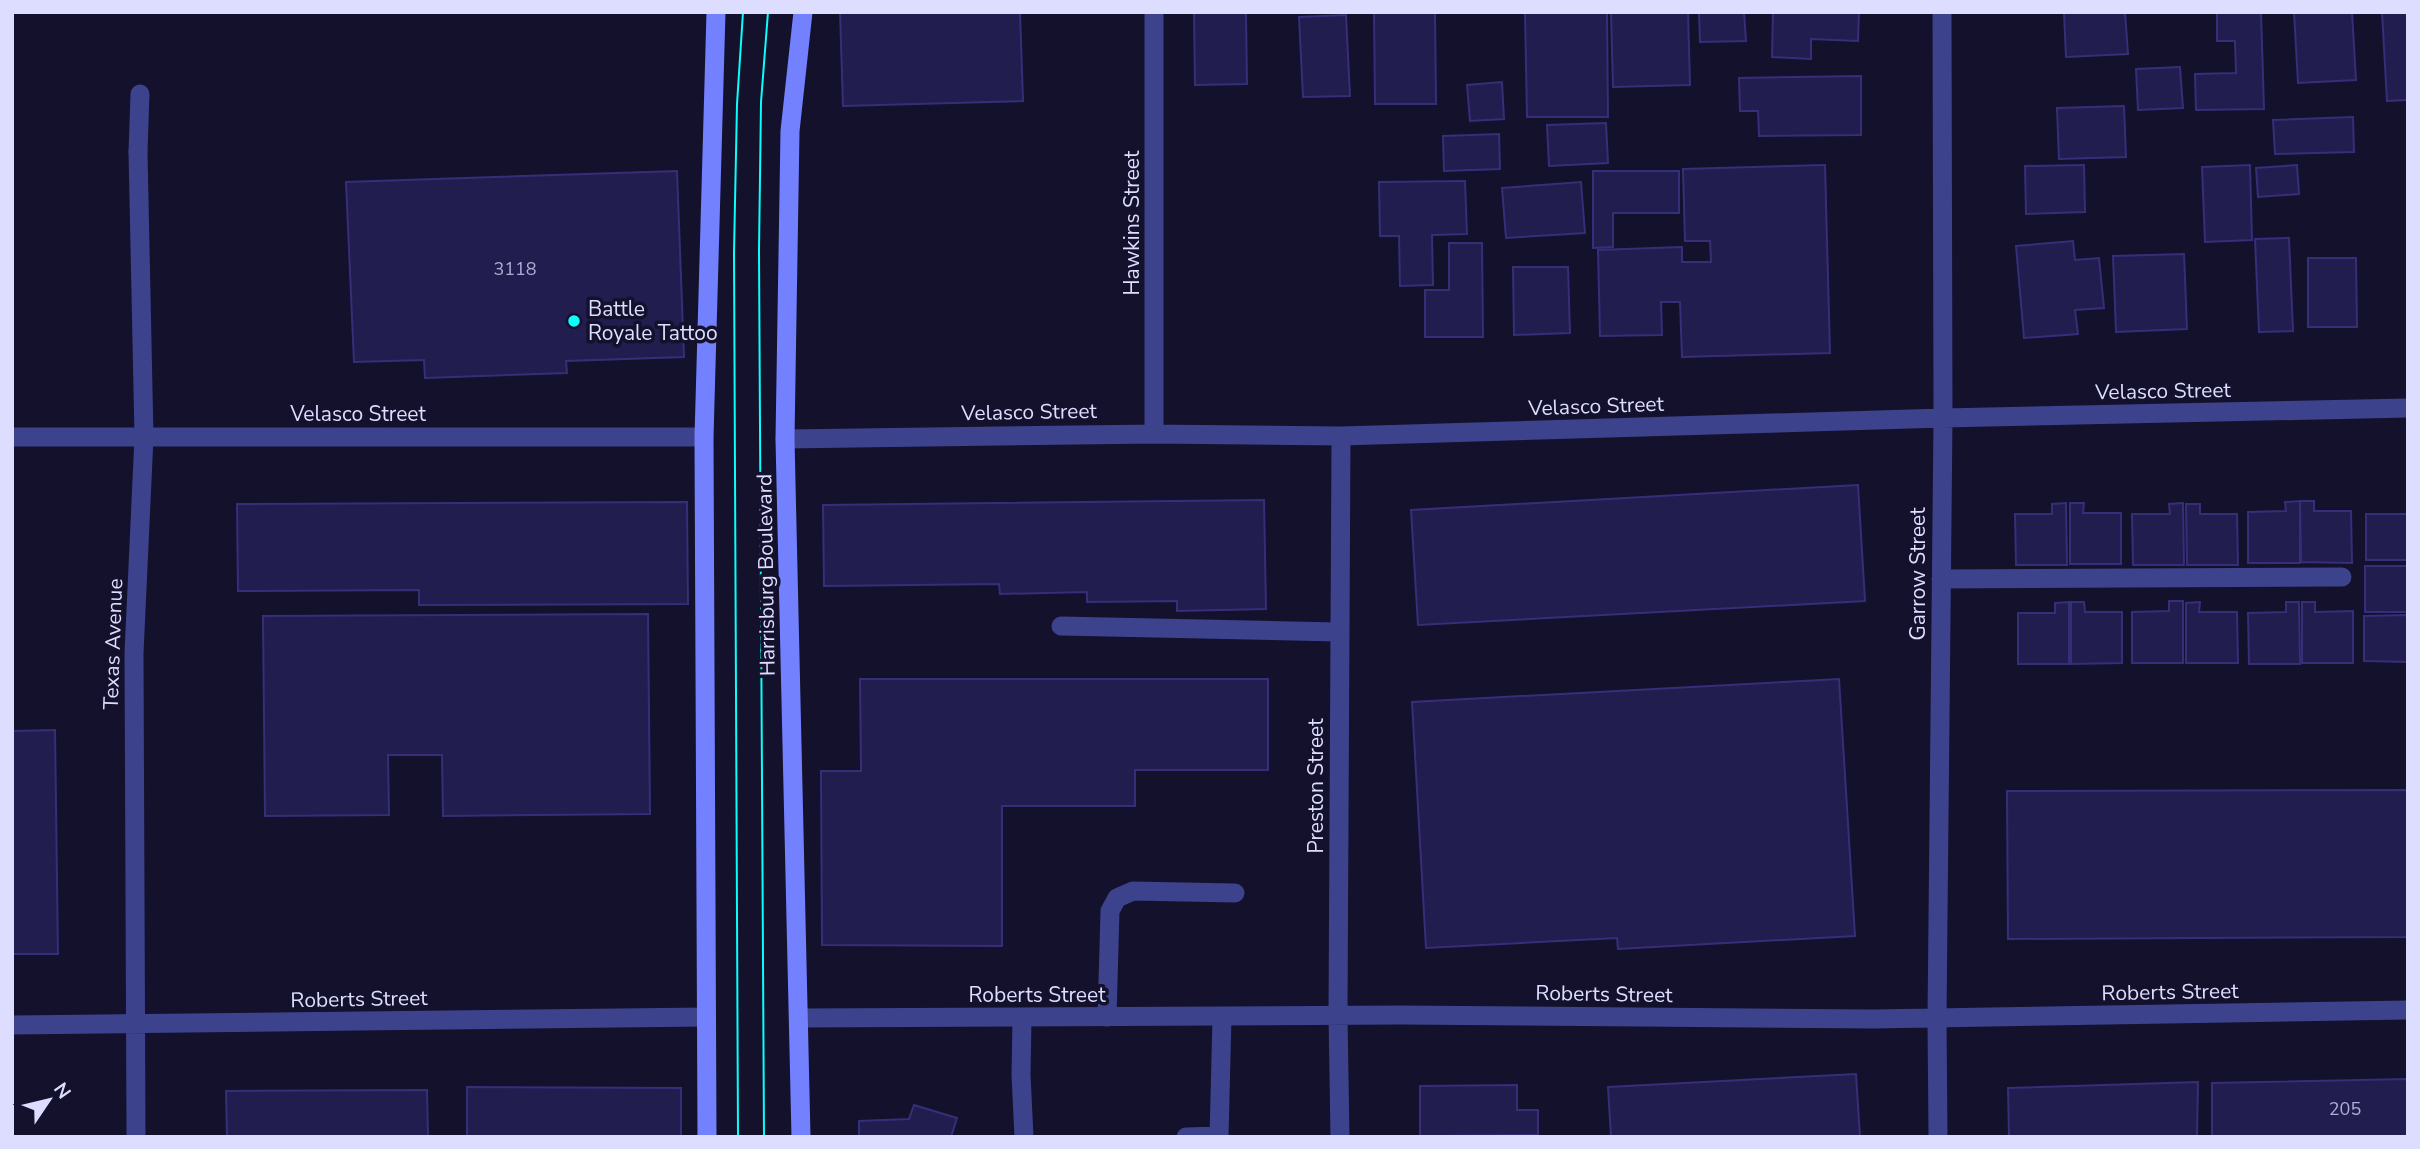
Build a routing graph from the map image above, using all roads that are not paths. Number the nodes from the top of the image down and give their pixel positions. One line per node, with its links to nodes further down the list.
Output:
1 (716, 12): 12 (main road)
2 (803, 12): 13 (main road, Harrisburg Boulevard)
3 (1154, 12): 8 (street, Hawkins Street)
4 (1942, 12): 7 (street, Garrow Street)
5 (140, 94): 11 (street, Texas Avenue)
6 (2408, 408): 7 (street, Velasco Street)
7 (1942, 418): 9 (street, Velasco Street); 15 (street, Garrow Street)
8 (1154, 434): 9 (street, Velasco Street); 13 (street, Velasco Street)
9 (1340, 436): 17 (street, Preston Street)
10 (12, 437): 11 (street, Velasco Street)
11 (144, 437): 12 (street, Velasco Street); 27 (street, Texas Avenue)
12 (704, 437): 21 (main road)
13 (785, 439): 24 (main road, Harrisburg Boulevard)
14 (2343, 577): 15 (street)
15 (1941, 579): 26 (street, Garrow Street)
16 (1061, 625): 17 (street)
17 (1339, 632): 20 (street, Preston Street)
18 (1235, 893): 22 (street)
19 (2408, 1010): 26 (street, Roberts Street)
20 (1338, 1015): 23 (street, Roberts Street); 26 (street, Roberts Street); 35 (street, Preston Street)
21 (706, 1017): 27 (street, Roberts Street); 31 (main road)
22 (1107, 1017): 23 (street, Roberts Street); 25 (street, Roberts Street)
23 (1222, 1017): 29 (street)
24 (799, 1018): 25 (street, Roberts Street); 32 (main road, Harrisburg Boulevard)
25 (1022, 1018): 33 (street)
26 (1937, 1019): 36 (street, Garrow Street)
27 (134, 1024): 28 (street, Roberts Street); 30 (street, Texas Avenue)
28 (12, 1025)
29 (1219, 1136): 34 (street)
30 (136, 1137)
31 (707, 1137)
32 (801, 1137)
33 (1024, 1137)
34 (1186, 1137)
35 (1340, 1137)
36 (1938, 1137)

